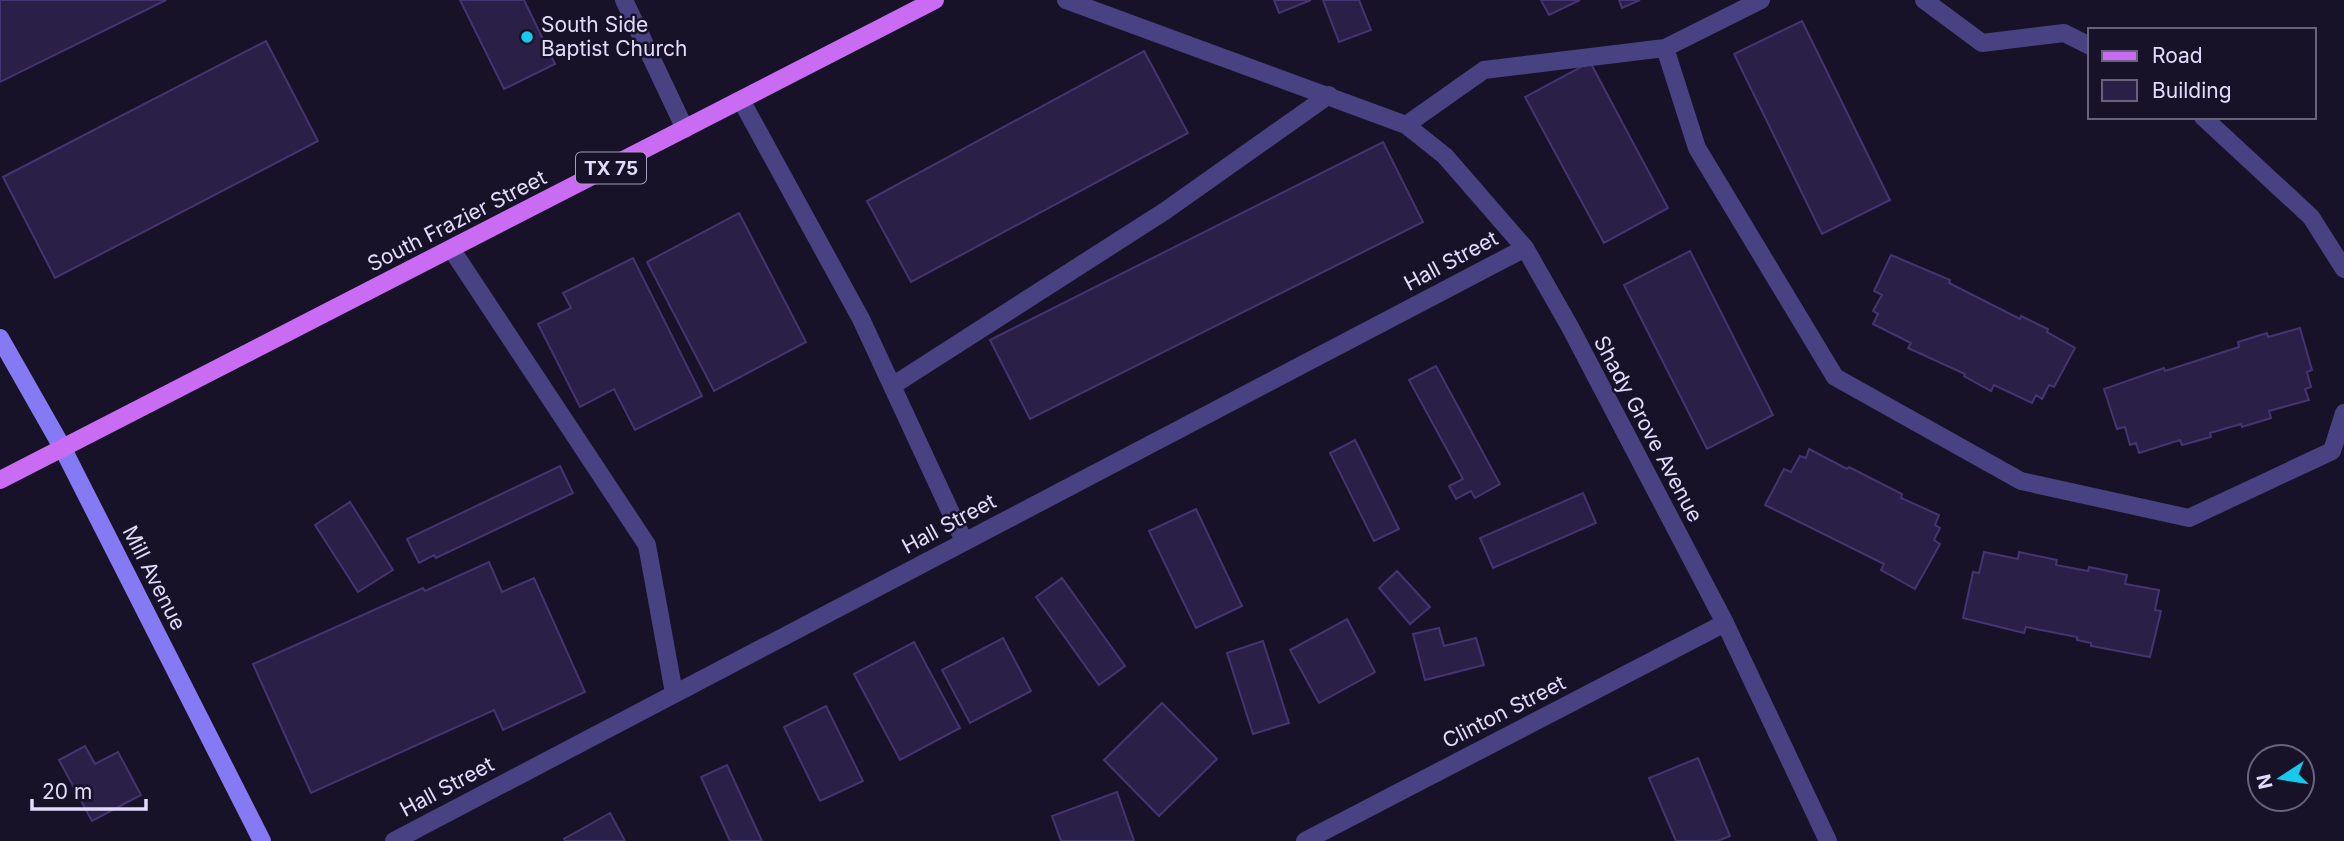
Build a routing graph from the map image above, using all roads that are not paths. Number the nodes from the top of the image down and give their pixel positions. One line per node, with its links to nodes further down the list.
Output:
1 (624, 0): 12 (street)
2 (935, 0): 9 (main road, South Frazier Street / TX 75)
3 (1066, 0): 8 (street, Shady Grove Avenue)
4 (1761, 0): 7 (street)
5 (1924, 0): 6 (street)
6 (2088, 45)
7 (1665, 48): 11 (street); 18 (street)
8 (1329, 95): 11 (street, Shady Grove Avenue); 17 (street)
9 (741, 100): 12 (main road, South Frazier Street / TX 75); 17 (street)
10 (2205, 119): 15 (street)
11 (1406, 125): 13 (street, Shady Grove Avenue)
12 (685, 129): 14 (main road, South Frazier Street / TX 75)
13 (1525, 248): 21 (street, Hall Street); 22 (street, Shady Grove Avenue)
14 (452, 250): 19 (main road, South Frazier Street / TX 75); 23 (street)
15 (2344, 269)
16 (0, 338): 19 (street, Mill Avenue)
17 (892, 386): 21 (street)
18 (2344, 413)
19 (62, 447): 20 (main road, South Frazier Street / TX 75); 24 (street, Mill Avenue)
20 (0, 480)
21 (964, 541): 23 (street, Hall Street)
22 (1725, 623): 26 (street, Clinton Street); 27 (street, Shady Grove Avenue)
23 (674, 693): 25 (street, Hall Street)
24 (262, 841)
25 (394, 841)
26 (1304, 841)
27 (1828, 841)

